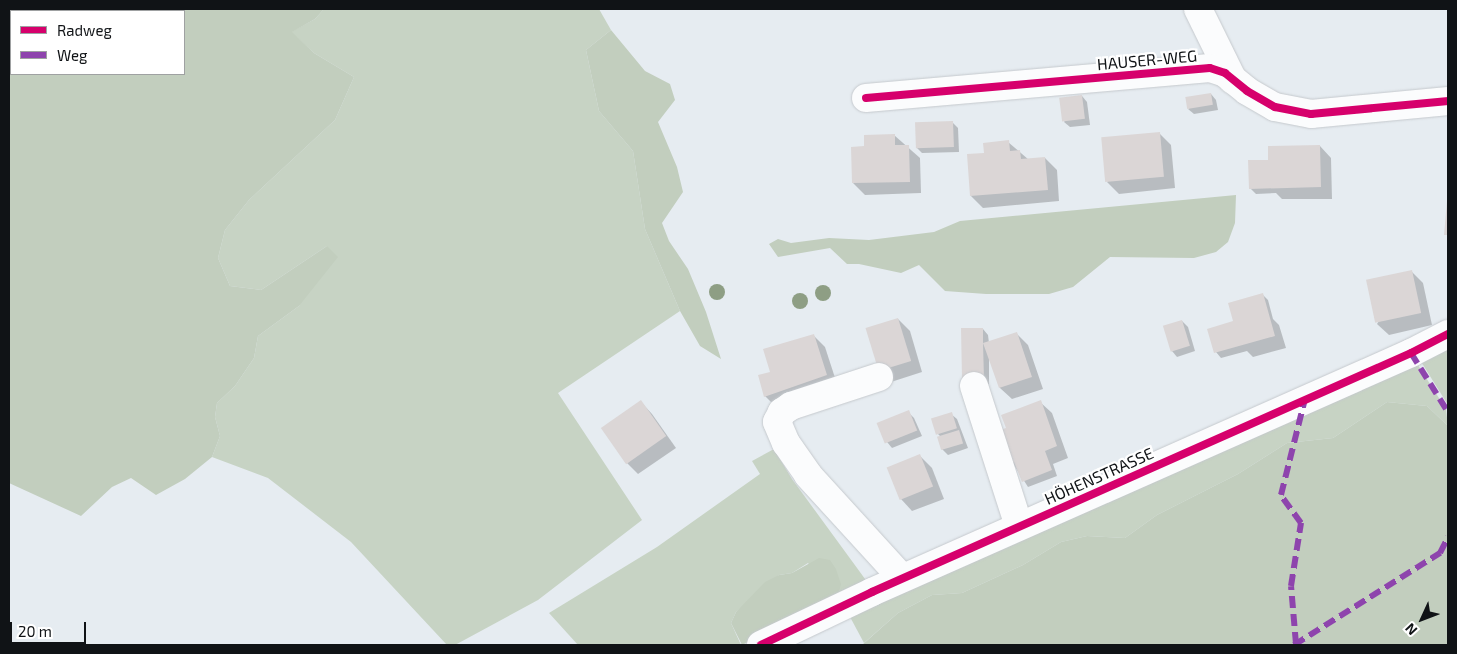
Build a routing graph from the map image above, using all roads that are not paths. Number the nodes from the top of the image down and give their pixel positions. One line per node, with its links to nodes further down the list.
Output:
1 (1198, 9): 2 (street, HAUSER-WEG)
2 (1233, 80): 3 (street, HAUSER-WEG); 4 (street, HAUSER-WEG)
3 (866, 98)
4 (1448, 101)
5 (1448, 334): 8 (street, HÖHENSTRASSE)
6 (879, 377): 9 (street)
7 (974, 386): 8 (street)
8 (1019, 526): 9 (street, HÖHENSTRASSE)
9 (902, 578): 10 (street, HÖHENSTRASSE)
10 (761, 645)

